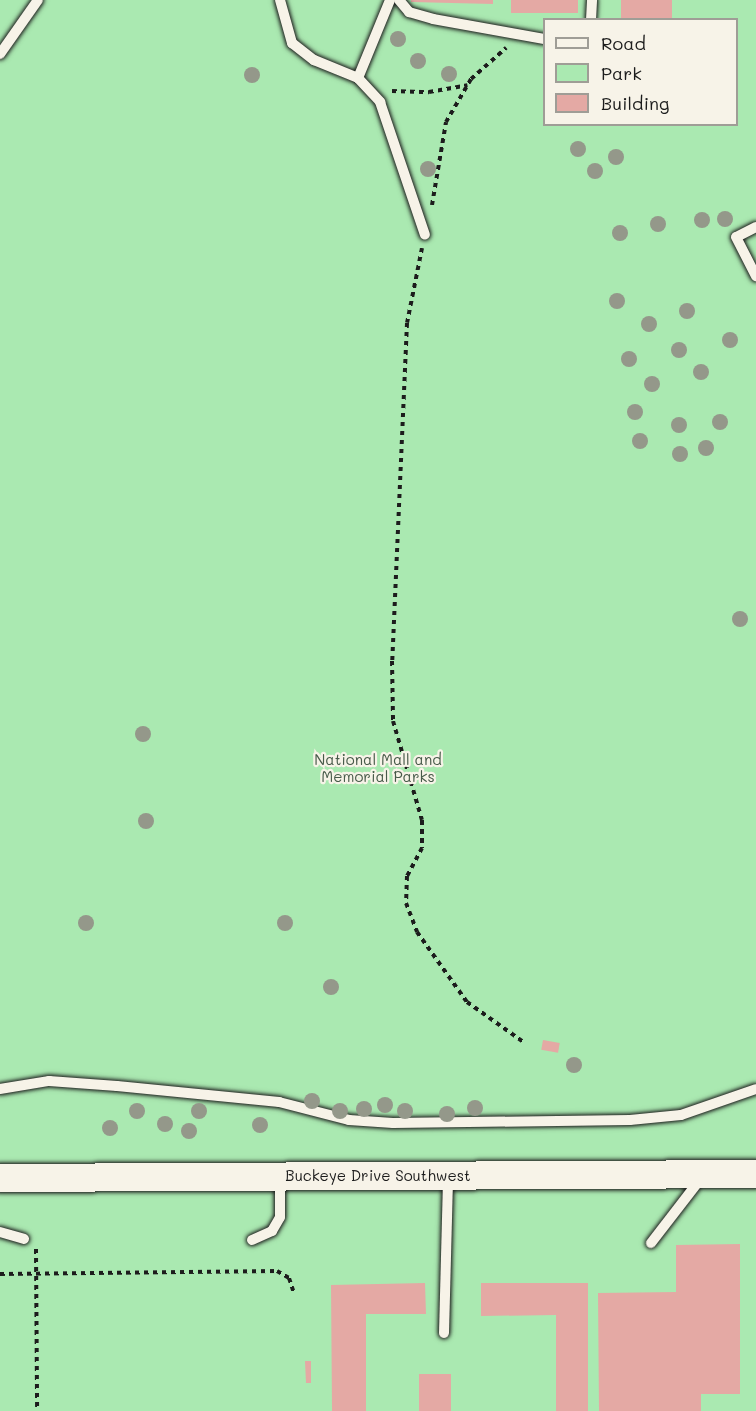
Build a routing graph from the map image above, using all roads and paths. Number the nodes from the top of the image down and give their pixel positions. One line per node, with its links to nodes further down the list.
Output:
1 (38, 0): 9 (lane)
2 (280, 0): 10 (lane)
3 (390, 0): 10 (lane)
4 (399, 0): 7 (lane)
5 (592, 0): 6 (lane)
6 (591, 18)
7 (518, 38): 8 (lane); 11 (path)
8 (543, 39)
9 (0, 54)
10 (358, 78): 12 (lane)
11 (468, 84): 12 (path); 14 (path)
12 (368, 89): 14 (lane)
13 (756, 227): 15 (lane)
14 (424, 235): 16 (path)
15 (756, 276)
16 (525, 1043)
17 (0, 1089): 18 (lane)
18 (756, 1089)
19 (704, 1174): 20 (street, Buckeye Drive Southwest); 21 (street, Buckeye Drive Southwest); 28 (lane)
20 (756, 1174)
21 (448, 1176): 22 (street, Buckeye Drive Southwest); 32 (lane)
22 (280, 1177): 23 (street, Buckeye Drive Southwest); 27 (lane)
23 (0, 1179)
24 (0, 1232): 25 (lane)
25 (24, 1239)
26 (36, 1239): 30 (path)
27 (252, 1240)
28 (651, 1243)
29 (0, 1274): 30 (path)
30 (37, 1274): 31 (path); 33 (path)
31 (294, 1293)
32 (444, 1333)
33 (37, 1411)

